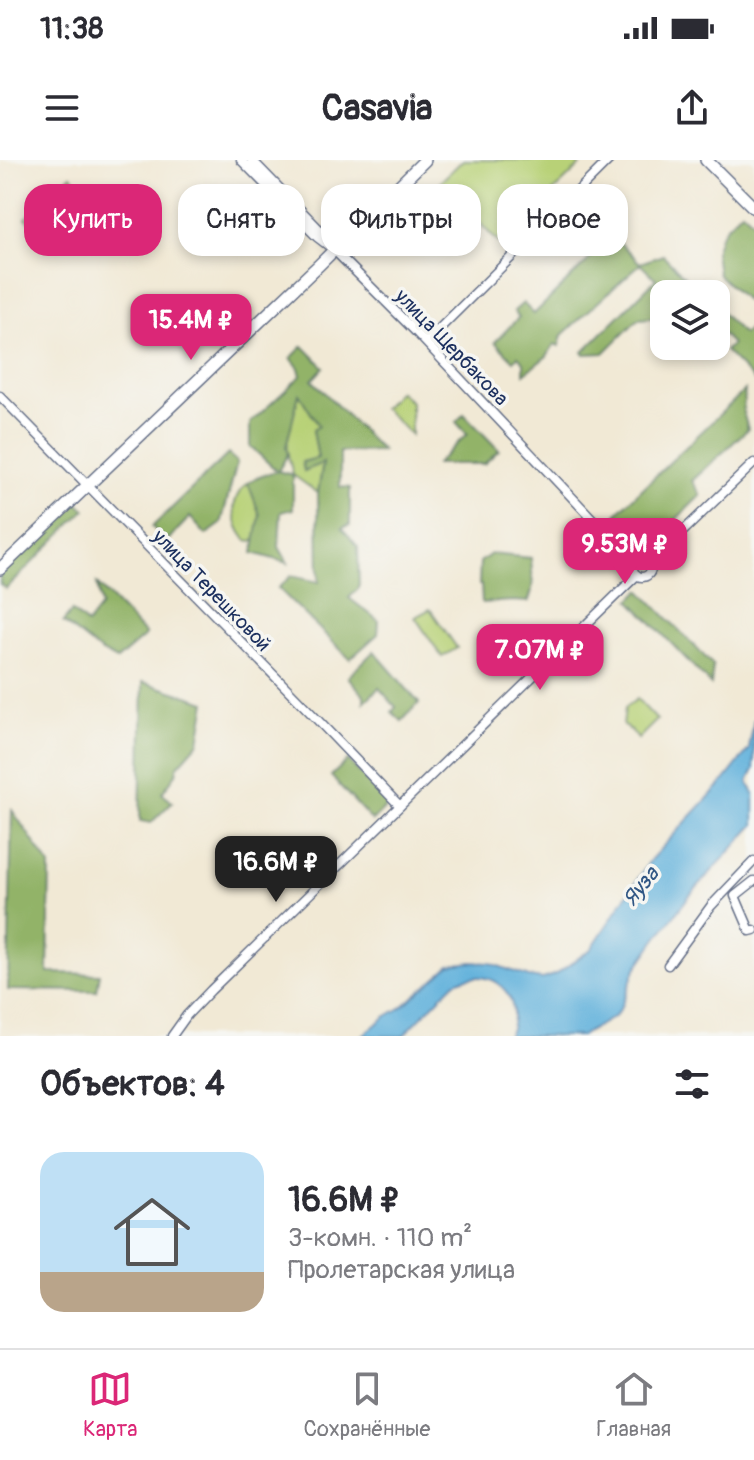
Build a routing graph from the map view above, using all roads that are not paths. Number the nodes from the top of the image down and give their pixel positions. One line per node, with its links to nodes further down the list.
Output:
1 (241, 160): 9 (street, улица Щербакова)
2 (252, 160): 8 (street)
3 (425, 160): 6 (main road)
4 (609, 160): 12 (street)
5 (706, 160): 7 (main road)
6 (401, 184)
7 (754, 208)
8 (321, 231)
9 (321, 240)
10 (328, 256): 15 (main road)
11 (340, 256): 12 (street, улица Щербакова)
12 (426, 342): 16 (street, улица Щербакова)
13 (0, 396): 15 (street, улица Терешковой)
14 (754, 463): 17 (street)
15 (86, 485): 18 (main road); 20 (street, улица Терешковой)
16 (634, 563): 17 (street); 19 (street)
17 (649, 564): 19 (street)
18 (0, 569)
19 (637, 575): 20 (street)
20 (400, 806): 25 (street)
21 (754, 861): 24 (street)
22 (754, 881): 23 (street)
23 (754, 930)
24 (668, 965)
25 (172, 1036)

